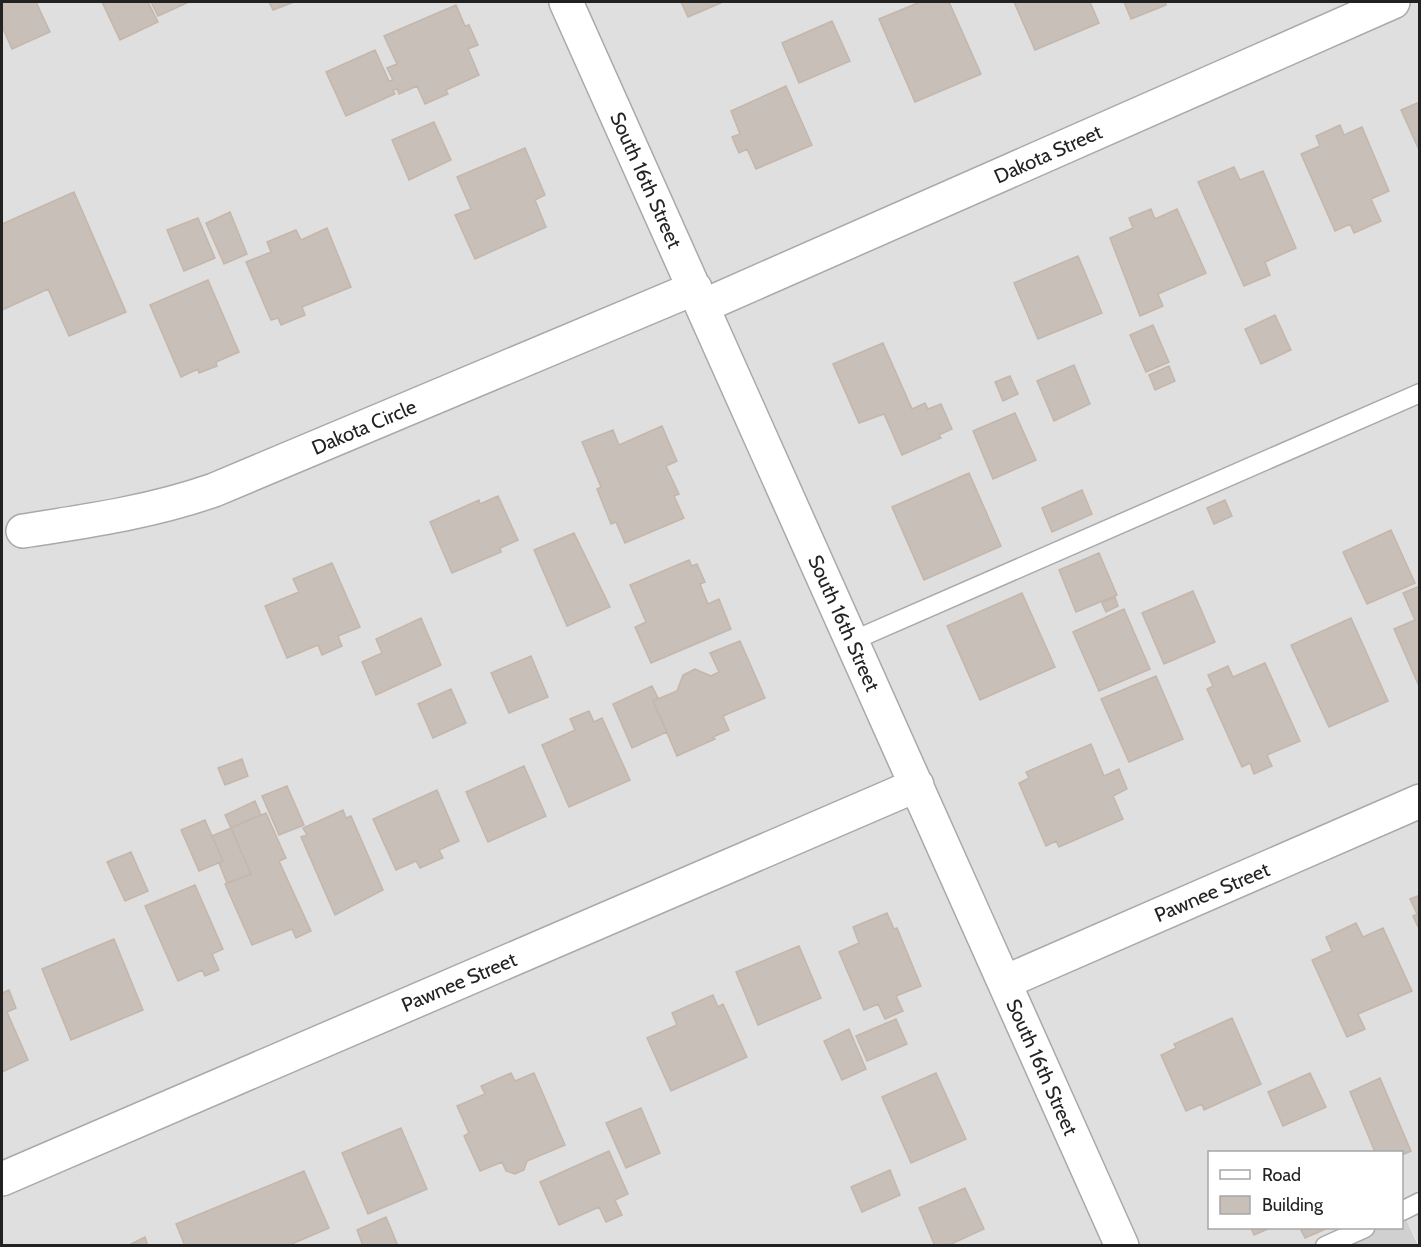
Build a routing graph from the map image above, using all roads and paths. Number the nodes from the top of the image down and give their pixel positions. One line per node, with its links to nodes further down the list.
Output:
1 (566, 2): 3 (street, South 16th Street)
2 (1393, 2): 3 (street, Dakota Street)
3 (699, 297): 5 (street, Dakota Circle); 6 (street, South 16th Street)
4 (1419, 393): 6 (lane)
5 (23, 531)
6 (852, 641): 7 (street, South 16th Street)
7 (917, 785): 9 (street, South 16th Street); 10 (street, Pawnee Street)
8 (1419, 801): 9 (street, Pawnee Street)
9 (1005, 982): 14 (street, South 16th Street)
10 (2, 1179)
11 (1419, 1202): 12 (lane)
12 (1403, 1210)
13 (1361, 1229): 15 (lane)
14 (1122, 1245)
15 (1325, 1245)

